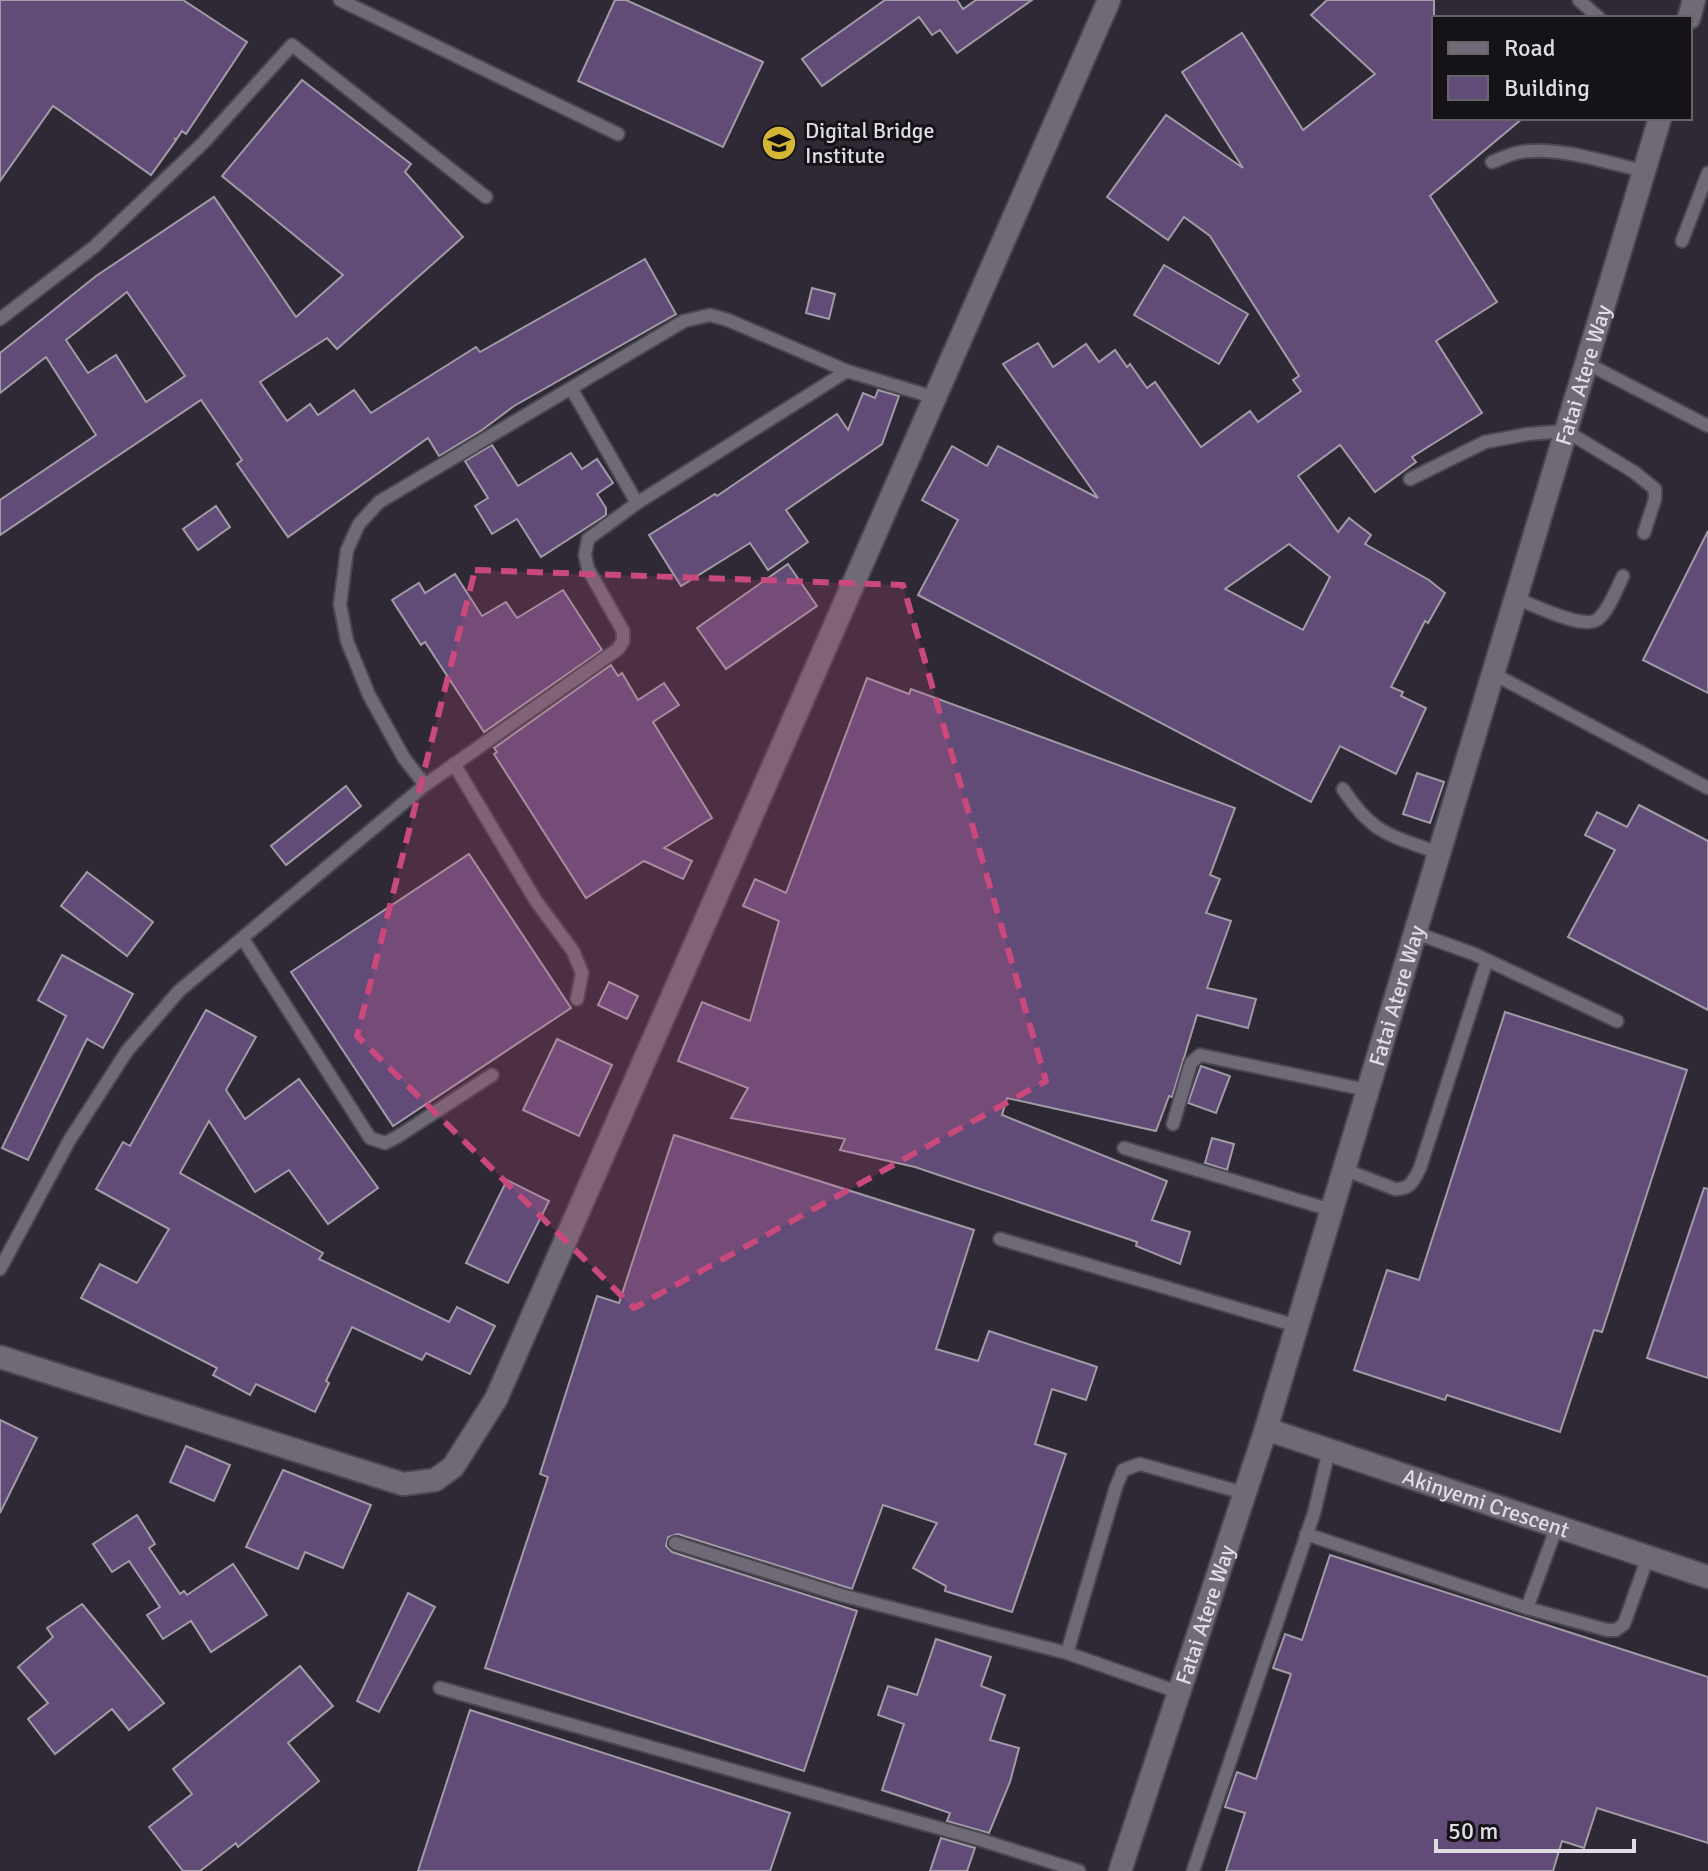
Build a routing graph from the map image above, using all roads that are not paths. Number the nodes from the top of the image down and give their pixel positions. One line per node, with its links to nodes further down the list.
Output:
1 (340, 0): 6 (lane)
2 (1109, 0): 16 (street)
3 (1579, 0): 4 (lane)
4 (1597, 16)
5 (1659, 120): 8 (street, Fatai Atere Way)
6 (618, 134)
7 (1492, 162): 8 (lane)
8 (1644, 171): 13 (street, Fatai Atere Way)
9 (1708, 173): 11 (lane)
10 (486, 197): 12 (lane)
11 (1682, 241)
12 (0, 319)
13 (1588, 364): 17 (lane); 18 (street, Fatai Atere Way)
14 (847, 371): 15 (lane); 16 (lane); 20 (lane)
15 (571, 388): 20 (lane); 26 (lane)
16 (933, 397): 44 (street)
17 (1708, 426)
18 (1566, 431): 19 (lane); 21 (lane); 23 (street, Fatai Atere Way)
19 (1410, 479)
20 (637, 503): 25 (lane)
21 (1644, 533)
22 (1623, 576): 23 (lane)
23 (1515, 598): 24 (street, Fatai Atere Way)
24 (1492, 673): 27 (lane); 29 (street, Fatai Atere Way)
25 (454, 764): 26 (lane); 33 (lane)
26 (425, 785): 31 (lane)
27 (1708, 788)
28 (1343, 789): 29 (lane)
29 (1439, 853): 30 (street, Fatai Atere Way)
30 (1416, 933): 32 (lane); 36 (street, Fatai Atere Way)
31 (243, 939): 35 (lane); 42 (lane)
32 (1487, 960): 34 (lane); 39 (lane)
33 (577, 999)
34 (1617, 1021)
35 (492, 1075)
36 (1367, 1090): 37 (lane); 39 (street, Fatai Atere Way)
37 (1173, 1124)
38 (1124, 1148): 40 (lane)
39 (1343, 1169): 40 (street, Fatai Atere Way)
40 (1331, 1210): 43 (street, Fatai Atere Way)
41 (1000, 1239): 43 (lane)
42 (0, 1269)
43 (1297, 1326): 45 (street, Fatai Atere Way)
44 (0, 1357)
45 (1266, 1429): 46 (street, Akinyemi Crescent); 47 (street, Fatai Atere Way)
46 (1329, 1450): 48 (street, Akinyemi Crescent); 49 (lane)
47 (1244, 1493): 54 (lane); 56 (street, Fatai Atere Way)
48 (1557, 1526): 51 (street, Akinyemi Crescent); 53 (lane)
49 (1306, 1534): 53 (lane); 59 (lane)
50 (675, 1543): 54 (lane)
51 (1648, 1557): 52 (street, Akinyemi Crescent); 53 (lane)
52 (1708, 1577)
53 (1527, 1608)
54 (1067, 1653): 56 (lane)
55 (440, 1688): 57 (lane)
56 (1178, 1692): 58 (street, Fatai Atere Way)
57 (1079, 1871)
58 (1120, 1871)
59 (1193, 1871)

